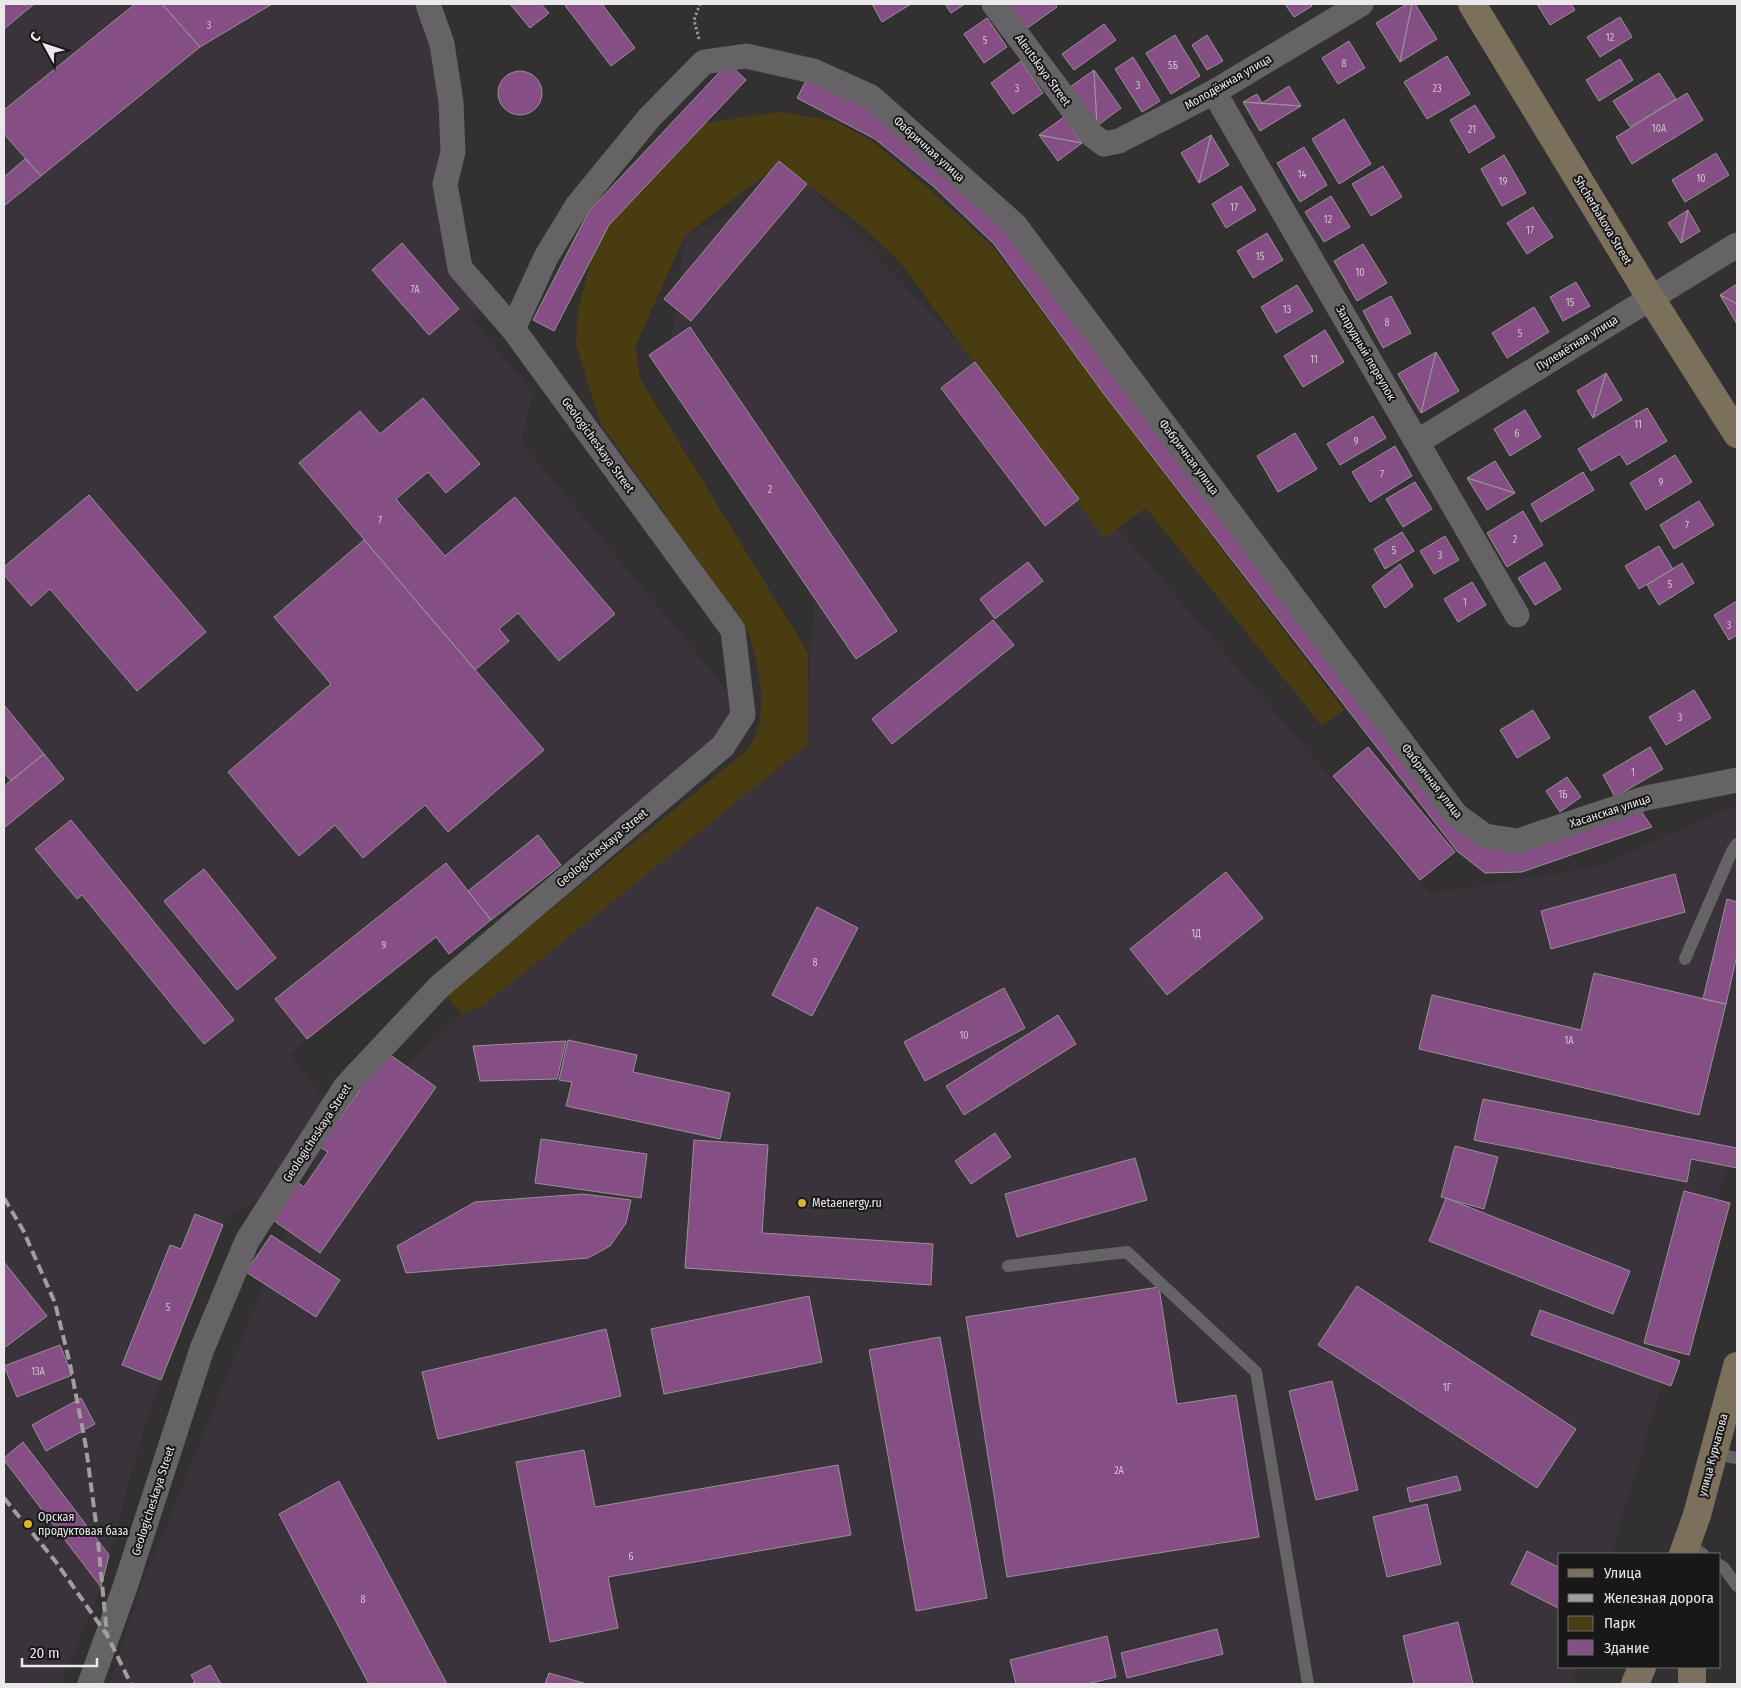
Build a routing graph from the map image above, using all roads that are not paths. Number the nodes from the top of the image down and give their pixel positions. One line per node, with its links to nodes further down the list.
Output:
1 (428, 4): 9 (street, Geologicheskaya Street)
2 (994, 4): 6 (street, Aleutskaya Street)
3 (1361, 4): 5 (street, Молодёжная улица)
4 (1472, 4): 8 (street, Shcherbakova Street)
5 (1214, 92): 6 (street, Молодёжная улица); 11 (street, Запрудный переулок)
6 (1092, 135)
7 (1737, 245): 8 (street, Пулемётная улица)
8 (1650, 297): 10 (street, Shcherbakova Street); 11 (street, Пулемётная улица)
9 (512, 329): 14 (street, Фабричная улица); 25 (street, Geologicheskaya Street)
10 (1737, 434)
11 (1417, 442): 12 (street, Запрудный переулок)
12 (1518, 615)
13 (1737, 780): 14 (street, Хасанская улица)
14 (1485, 836)
15 (1737, 844): 16 (lane)
16 (1685, 959)
17 (1008, 1266): 26 (lane)
18 (1737, 1366): 19 (street, улица Курчатова)
19 (1726, 1456): 20 (street, улица Курчатова)
20 (1694, 1553)
21 (1721, 1566): 22 (lane)
22 (1737, 1586)
23 (1642, 1668): 27 (street)
24 (1692, 1668): 28 (street)
25 (90, 1684)
26 (1308, 1684)
27 (1635, 1684)
28 (1692, 1684)

